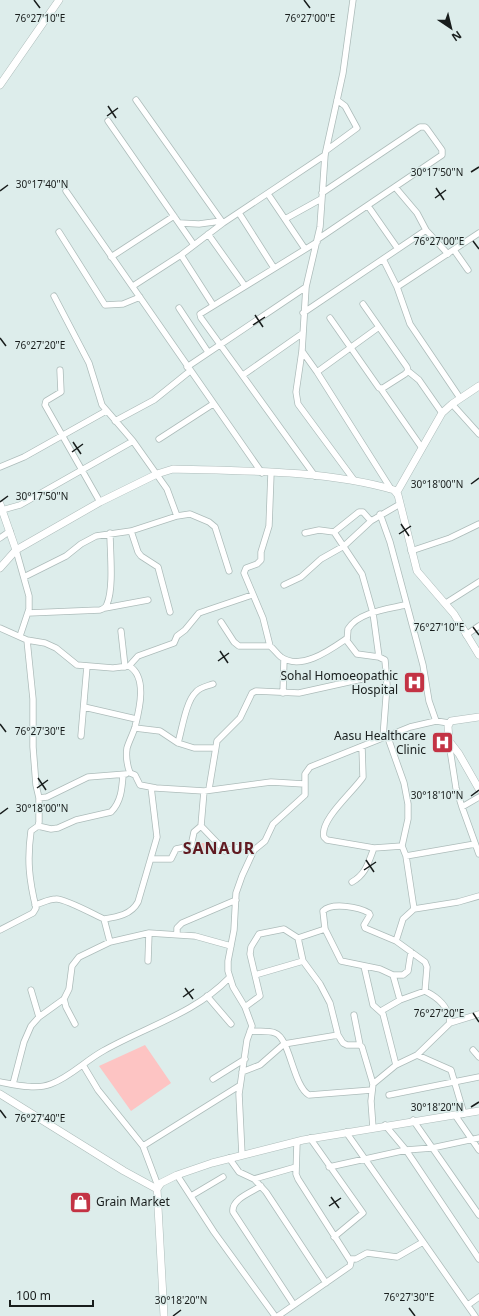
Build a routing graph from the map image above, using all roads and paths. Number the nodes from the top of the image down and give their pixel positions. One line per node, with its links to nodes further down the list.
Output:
1 (59, 0): 3 (street)
2 (353, 0): 5 (street)
3 (0, 85)
4 (136, 100): 16 (street)
5 (337, 100): 7 (street); 7 (street)
6 (108, 121): 14 (street)
7 (326, 153): 10 (street); 11 (street)
8 (396, 187): 11 (street); 12 (street); 18 (street)
9 (66, 191): 28 (street)
10 (268, 194): 13 (street); 15 (street)
11 (322, 196): 15 (street); 22 (street)
12 (368, 206): 22 (street); 25 (street)
13 (239, 213): 16 (street); 30 (street)
14 (174, 216): 17 (street); 28 (street)
15 (285, 219): 24 (street)
16 (222, 222): 17 (street); 21 (street)
17 (180, 223): 23 (street)
18 (426, 230): 25 (street); 26 (street)
19 (59, 232): 37 (street)
20 (479, 233): 26 (street)
21 (208, 234): 23 (street); 33 (street)
22 (317, 240): 24 (street); 34 (street)
23 (194, 245): 27 (street)
24 (305, 249): 30 (street)
25 (398, 249): 29 (street)
26 (451, 252): 31 (street); 35 (street)
27 (181, 255): 32 (street); 39 (street)
28 (111, 257): 32 (street)
29 (383, 258): 35 (street); 41 (street)
30 (274, 268): 33 (street)
31 (468, 270)
32 (133, 286): 37 (street)
33 (245, 286): 39 (street)
34 (306, 287): 41 (street); 45 (street)
35 (397, 287): 56 (street)
36 (54, 296): 59 (street)
37 (140, 297): 49 (street)
38 (363, 304): 43 (street)
39 (213, 305): 45 (street)
40 (179, 308): 48 (street)
41 (303, 313): 44 (street)
42 (330, 318): 46 (street)
43 (379, 327): 46 (street); 51 (street)
44 (303, 332): 47 (street); 53 (street)
45 (221, 344): 48 (street); 53 (street)
46 (351, 348): 52 (street); 55 (street)
47 (302, 351): 52 (street); 73 (street)
48 (208, 352): 49 (street)
49 (189, 369): 57 (street); 61 (street)
50 (60, 370): 63 (street)
51 (408, 371): 55 (street); 60 (street)
52 (317, 372): 74 (street)
53 (243, 374): 72 (street)
54 (479, 386): 56 (street)
55 (381, 388): 66 (street)
56 (460, 398): 58 (street)
57 (213, 404): 64 (street); 69 (street)
58 (452, 404): 60 (street); 62 (street)
59 (106, 411): 61 (street); 63 (street)
60 (442, 413): 66 (street)
61 (116, 421): 65 (street)
62 (479, 433)
63 (62, 434): 67 (street); 68 (street)
64 (159, 439)
65 (133, 441): 68 (street); 70 (street)
66 (422, 448): 74 (street)
67 (0, 467)
68 (81, 471): 75 (street); 77 (street)
69 (262, 473): 70 (street); 71 (street)
70 (157, 474): 75 (street); 79 (street)
71 (271, 474): 72 (street); 96 (street)
72 (316, 476): 73 (street)
73 (354, 480): 74 (street)
74 (394, 490): 76 (street)
75 (100, 502): 89 (street)
76 (400, 504): 78 (street); 90 (street)
77 (1, 507): 83 (street)
78 (380, 514): 80 (street); 99 (street)
79 (177, 516): 82 (street); 92 (street)
80 (371, 520): 84 (street); 88 (street)
81 (479, 524): 90 (street)
82 (131, 530): 85 (street); 101 (street)
83 (10, 531): 87 (street); 89 (street)
84 (334, 532): 86 (street); 88 (street)
85 (110, 533): 93 (street); 100 (street)
86 (304, 533)
87 (0, 538)
88 (344, 546): 95 (street); 103 (street)
89 (16, 550): 91 (street); 93 (street)
90 (410, 551): 98 (street)
91 (0, 568)
92 (229, 571)
93 (24, 577): 102 (street)
94 (479, 582): 98 (street)
95 (284, 585)
96 (252, 595): 112 (street); 117 (street)
97 (148, 600): 100 (street)
98 (446, 603): 108 (street)
99 (405, 605): 103 (street); 124 (street)
100 (105, 608): 102 (street)
101 (170, 612)
102 (28, 613): 109 (street)
103 (374, 613): 110 (street); 114 (street)
104 (221, 622): 112 (street)
105 (479, 626): 108 (street)
106 (0, 628): 109 (street)
107 (121, 631): 117 (street)
108 (466, 635): 113 (street)
109 (20, 636): 111 (street)
110 (346, 638): 114 (street); 115 (street)
111 (27, 640): 116 (street); 140 (street)
112 (270, 646): 115 (street)
113 (479, 655)
114 (379, 657): 128 (street)
115 (284, 659): 120 (street)
116 (87, 666): 117 (street); 121 (street)
117 (127, 666): 123 (street)
118 (362, 679): 120 (street)
119 (213, 684): 130 (street)
120 (283, 694): 132 (street)
121 (84, 707): 123 (street); 127 (street)
122 (479, 717): 125 (street)
123 (136, 719): 126 (street)
124 (436, 721): 125 (street); 128 (street)
125 (449, 723): 129 (street)
126 (135, 728): 130 (street); 133 (street)
127 (81, 736)
128 (385, 736): 131 (street); 145 (street)
129 (449, 742): 137 (street); 141 (street)
130 (178, 743): 132 (street)
131 (362, 747): 135 (street); 146 (street)
132 (215, 748): 138 (street)
133 (130, 773): 134 (street); 136 (street)
134 (123, 775): 140 (street); 142 (street)
135 (304, 784): 138 (street); 147 (street)
136 (151, 787): 138 (street); 150 (street)
137 (479, 788)
138 (206, 790): 143 (street)
139 (479, 797): 141 (street)
140 (39, 798): 142 (street)
141 (462, 807): 144 (street)
142 (38, 826): 154 (street)
143 (202, 826): 147 (street); 150 (street)
144 (475, 844): 148 (street); 149 (street)
145 (402, 846): 146 (street); 149 (street)
146 (374, 848): 151 (street)
147 (254, 850): 153 (street)
148 (479, 854)
149 (406, 856): 155 (street)
150 (152, 859): 156 (street)
151 (352, 882)
152 (479, 896): 155 (street)
153 (236, 900): 160 (street); 164 (street)
154 (35, 905): 156 (street); 158 (street)
155 (414, 909): 162 (street)
156 (104, 920): 163 (street)
157 (325, 929): 161 (street); 162 (street); 168 (street)
158 (0, 930)
159 (149, 933): 160 (street); 163 (street); 166 (street)
160 (177, 934): 164 (street)
161 (298, 938): 167 (street); 169 (street)
162 (396, 941): 165 (street)
163 (110, 942): 175 (street)
164 (231, 946): 171 (street)
165 (411, 952): 170 (street); 173 (street)
166 (148, 961)
167 (303, 961): 169 (street); 186 (street)
168 (364, 966): 170 (street); 178 (street)
169 (256, 975): 177 (street)
170 (393, 975): 176 (street)
171 (230, 978): 174 (street); 177 (street)
172 (31, 990): 181 (street)
173 (425, 991): 176 (street); 182 (street)
174 (207, 996): 184 (street); 193 (street)
175 (64, 999): 181 (street); 183 (street)
176 (400, 1000): 178 (street)
177 (245, 1007): 185 (street)
178 (381, 1011): 194 (street)
179 (479, 1014): 182 (street)
180 (354, 1016): 188 (street)
181 (39, 1017): 200 (street)
182 (450, 1023): 190 (street)
183 (75, 1024)
184 (230, 1024)
185 (250, 1031): 187 (street); 192 (street)
186 (338, 1035): 187 (street); 188 (street)
187 (284, 1044): 195 (street); 202 (street)
188 (360, 1045): 202 (street)
189 (473, 1050): 191 (street)
190 (417, 1055): 194 (street); 199 (street)
191 (479, 1057)
192 (245, 1059): 195 (street); 197 (street)
193 (82, 1065): 200 (street); 216 (street)
194 (396, 1065): 202 (street)
195 (242, 1072): 201 (street)
196 (479, 1077): 199 (street)
197 (213, 1079)
198 (0, 1082): 200 (street)
199 (455, 1082): 204 (street); 206 (street)
200 (13, 1084)
201 (240, 1086): 216 (street); 220 (street)
202 (372, 1087): 210 (street)
203 (0, 1094): 229 (street)
204 (390, 1095)
205 (479, 1111): 206 (street)
206 (464, 1114): 207 (street)
207 (455, 1115): 208 (street); 214 (street)
208 (413, 1120): 209 (street); 217 (street)
209 (385, 1125): 210 (street); 218 (street)
210 (373, 1128): 211 (street)
211 (346, 1132): 212 (street); 222 (street)
212 (310, 1138): 215 (street); 223 (street)
213 (479, 1138): 214 (street)
214 (472, 1139): 217 (street); 219 (street)
215 (297, 1142): 220 (street); 224 (street)
216 (143, 1146): 229 (street)
217 (432, 1148): 218 (street); 231 (street)
218 (406, 1150): 222 (street); 235 (street)
219 (479, 1150)
220 (242, 1155): 221 (street)
221 (229, 1158): 225 (street); 227 (street)
222 (366, 1159): 223 (street); 233 (street)
223 (329, 1166): 232 (street)
224 (296, 1167): 227 (street); 232 (street)
225 (177, 1175): 229 (street); 230 (street)
226 (223, 1177): 230 (street)
227 (254, 1179): 228 (street)
228 (261, 1186): 236 (street); 238 (street)
229 (157, 1187): 240 (street)
230 (191, 1196): 241 (street)
231 (479, 1215)
232 (334, 1237): 234 (street)
233 (423, 1242): 234 (street); 239 (street)
234 (350, 1259): 236 (street)
235 (479, 1259)
236 (326, 1283): 238 (street)
237 (479, 1297): 239 (street)
238 (294, 1305): 242 (street)
239 (468, 1305): 243 (street)
240 (164, 1316)
241 (275, 1316)
242 (278, 1316)
243 (475, 1316)

